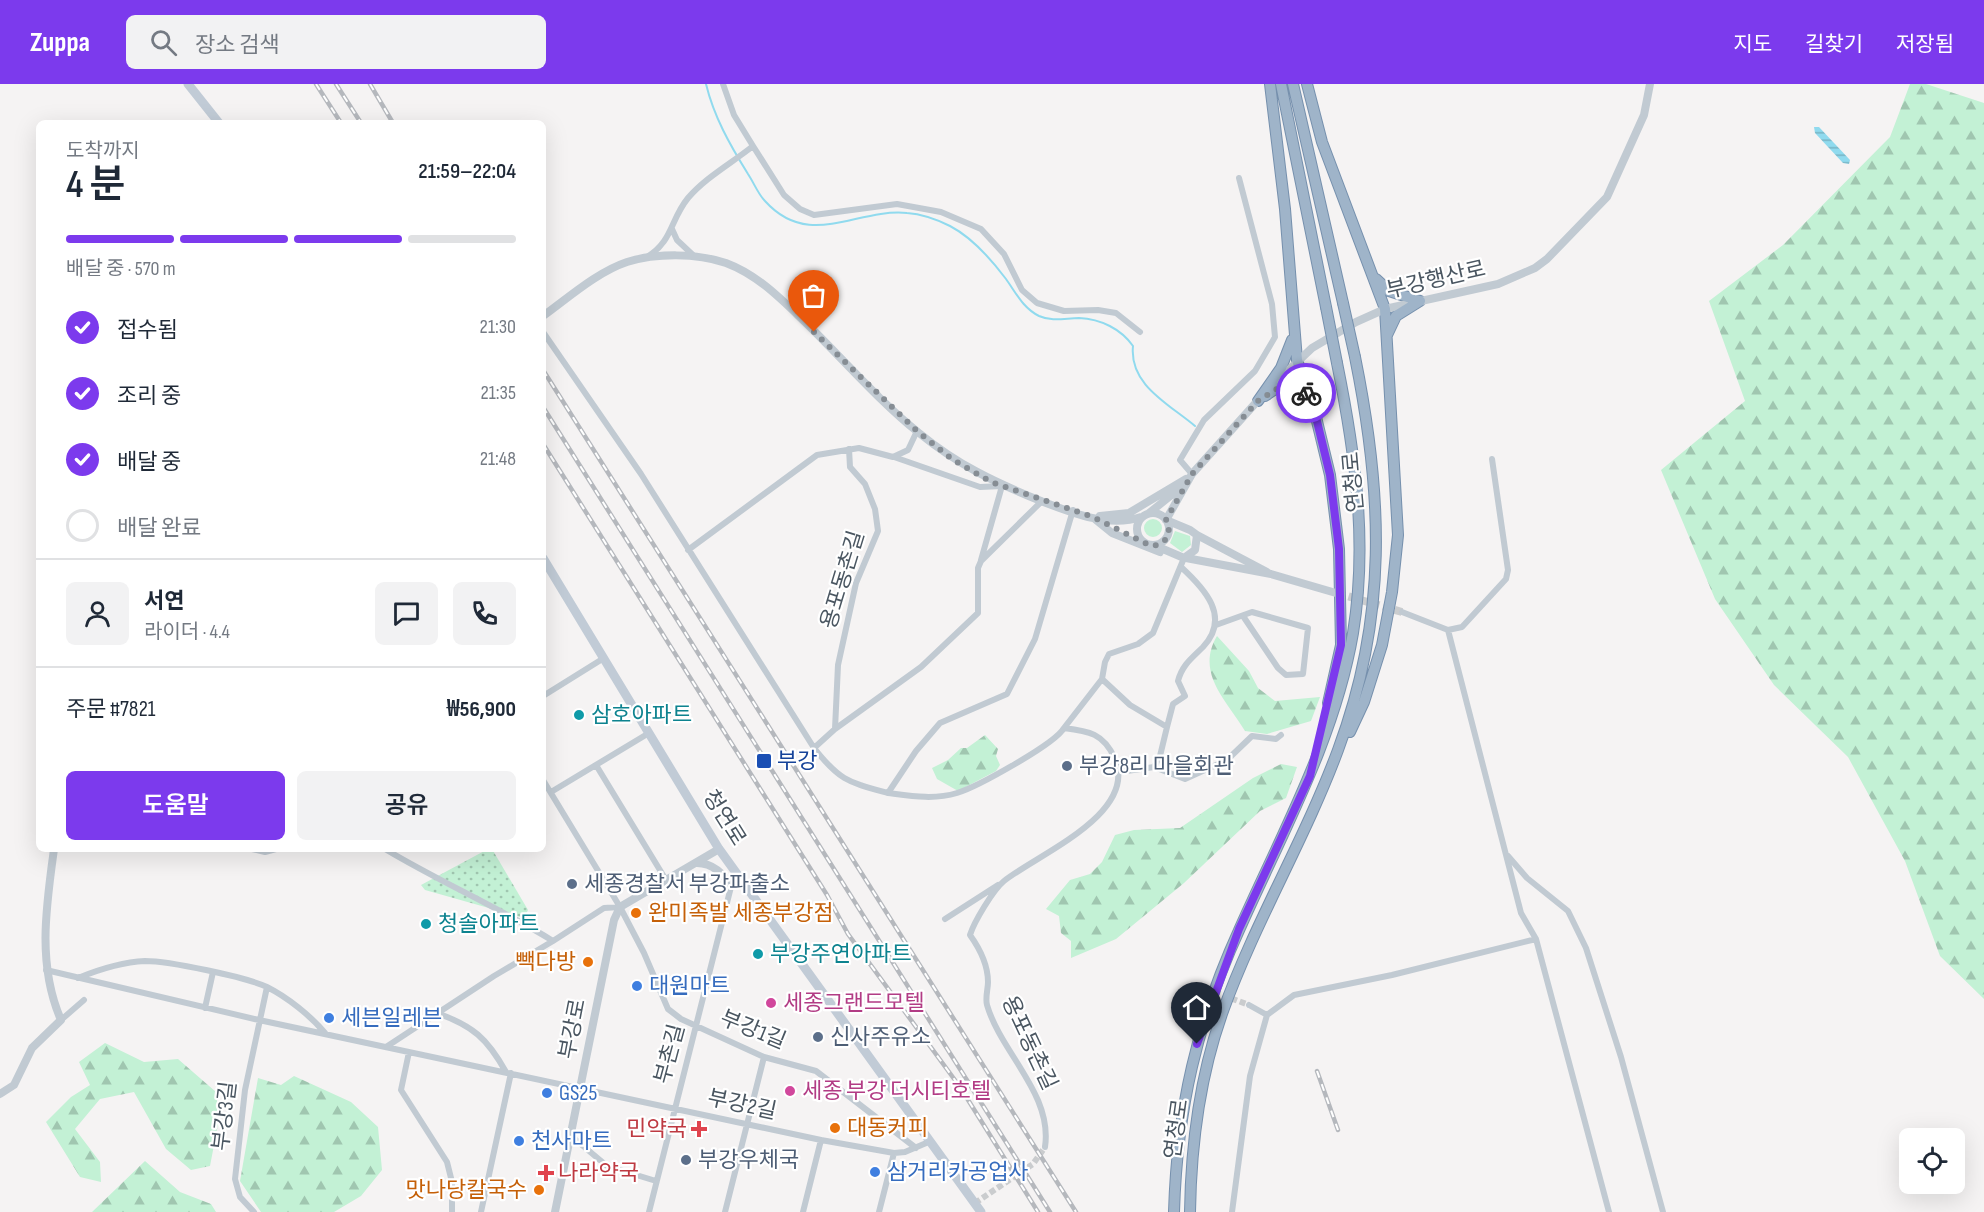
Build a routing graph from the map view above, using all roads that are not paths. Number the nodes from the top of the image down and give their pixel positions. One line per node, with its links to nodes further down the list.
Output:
1 (188, 84): 8 (main road)
2 (723, 84): 9 (street)
3 (1270, 84): 18 (highway)
4 (1281, 84): 65 (highway, 연청로, bridge)
5 (1293, 84): 64 (highway, 연청로, bridge)
6 (1307, 84): 14 (highway)
7 (1650, 84): 15 (street, 부강행산로)
8 (217, 120)
9 (751, 147): 11 (street); 19 (street)
10 (1239, 178): 29 (street)
11 (672, 229): 12 (street); 13 (street)
12 (694, 257): 13 (street); 25 (street)
13 (645, 258): 17 (street)
14 (1372, 275): 15 (highway); 16 (highway)
15 (1420, 301): 16 (street, 부강행산로); 21 (highway)
16 (1384, 309): 21 (highway); 22 (street, 부강행산로)
17 (546, 314)
18 (1295, 325): 22 (highway); 24 (highway)
19 (1140, 332)
20 (546, 336): 41 (street)
21 (1385, 341): 64 (highway)
22 (1297, 360): 23 (highway); 24 (street, 부강행산로)
23 (1310, 399): 24 (highway); 65 (highway)
24 (1258, 401): 29 (street, 부강행산로)
25 (917, 431): 27 (street); 30 (street)
26 (849, 449): 27 (street); 41 (street); 57 (street, 용포동촌길)
27 (893, 457): 30 (street)
28 (1492, 459): 51 (street)
29 (1189, 478): 33 (street); 34 (street); 36 (street, 부강행산로); 37 (street, 부강행산로)
30 (1002, 486): 31 (street); 43 (street)
31 (1042, 501): 32 (street); 43 (street)
32 (1073, 510): 34 (street); 68 (street)
33 (1149, 513): 35 (street); 36 (street)
34 (1093, 517): 35 (street); 39 (street); 42 (street)
35 (1141, 518): 39 (street)
36 (1166, 520): 37 (street); 40 (street, 부강행산로)
37 (1184, 527): 38 (street)
38 (1197, 535): 42 (street); 46 (street)
39 (1139, 539): 40 (street)
40 (1156, 546): 42 (street)
41 (688, 550): 60 (street)
42 (1184, 558): 45 (street); 46 (street)
43 (981, 561): 57 (street)
44 (546, 563): 52 (main road, 청연로)
45 (1181, 567): 50 (street); 53 (street)
46 (1271, 574): 47 (street)
47 (1336, 593)
48 (1402, 612): 51 (street)
49 (1242, 616): 49 (street); 50 (street)
50 (1216, 625): 55 (street)
51 (1448, 630): 72 (street)
52 (604, 658): 54 (street); 58 (main road, 청연로)
53 (1102, 680): 55 (street); 56 (street)
54 (546, 694)
55 (1167, 727): 62 (street)
56 (1064, 728): 63 (street); 68 (street)
57 (834, 729): 60 (street)
58 (649, 733): 61 (street); 69 (main road, 청연로)
59 (1281, 735): 62 (street)
60 (814, 748): 68 (street)
61 (596, 765): 67 (street); 75 (street)
62 (1154, 767): 63 (street)
63 (1120, 772): 76 (street, 용포동촌길)
64 (1329, 775): 120 (highway, 연청로)
65 (1310, 776): 119 (highway, 연청로)
66 (546, 785): 67 (street, 부강1길)
67 (550, 792): 78 (street, 부강1길)
68 (888, 793)
69 (719, 849): 73 (street); 74 (main road, 청연로)
70 (54, 852): 82 (street)
71 (390, 852): 81 (street)
72 (1506, 854): 80 (street); 123 (street)
73 (695, 863): 75 (street); 77 (street)
74 (735, 870): 77 (street, 부촌길); 105 (main road, 청연로)
75 (666, 880): 78 (street)
76 (1001, 883): 79 (street); 106 (street, 용포동촌길)
77 (732, 886): 93 (street, 부촌길)
78 (620, 907): 81 (street); 93 (street, 부강1길); 99 (street, 부강로)
79 (945, 919)
80 (1536, 939): 90 (street); 122 (street)
81 (553, 941): 89 (street)
82 (46, 970): 84 (street); 91 (street)
83 (213, 972): 84 (street); 85 (street); 88 (street)
84 (78, 978): 88 (street)
85 (267, 987): 92 (street, 부강3길); 94 (street)
86 (84, 1000): 91 (street)
87 (1249, 1005): 90 (street)
88 (205, 1008): 92 (street)
89 (437, 1013): 95 (street); 98 (street)
90 (1267, 1016): 121 (street)
91 (61, 1020): 100 (street)
92 (259, 1020): 94 (street); 110 (street, 부강3길)
93 (696, 1026): 97 (street, 부강1길); 101 (street, 부촌길)
94 (325, 1033): 95 (street)
95 (386, 1047): 96 (street)
96 (409, 1052): 98 (street); 111 (street)
97 (764, 1057): 102 (street); 107 (street, 부강1길)
98 (509, 1072): 99 (street); 112 (street)
99 (580, 1089): 101 (street, 부강2길); 103 (street, 부강로)
100 (0, 1094)
101 (674, 1110): 102 (street, 부강2길); 109 (street, 부촌길)
102 (747, 1125): 104 (street, 부강2길); 115 (street)
103 (570, 1135): 109 (street); 113 (street, 부강로)
104 (821, 1140): 108 (street, 부강2길); 116 (street)
105 (931, 1141): 107 (street, 부강2길); 118 (main road, 청연로)
106 (1045, 1147)
107 (916, 1148): 108 (street, 부강2길)
108 (894, 1153): 117 (street)
109 (656, 1181): 114 (street, 부촌길)
110 (254, 1212)
111 (452, 1212)
112 (481, 1212)
113 (555, 1212)
114 (649, 1212)
115 (725, 1212)
116 (803, 1212)
117 (879, 1212)
118 (981, 1212)
119 (1174, 1212)
120 (1190, 1212)
121 (1232, 1212)
122 (1609, 1212)
123 (1663, 1212)

